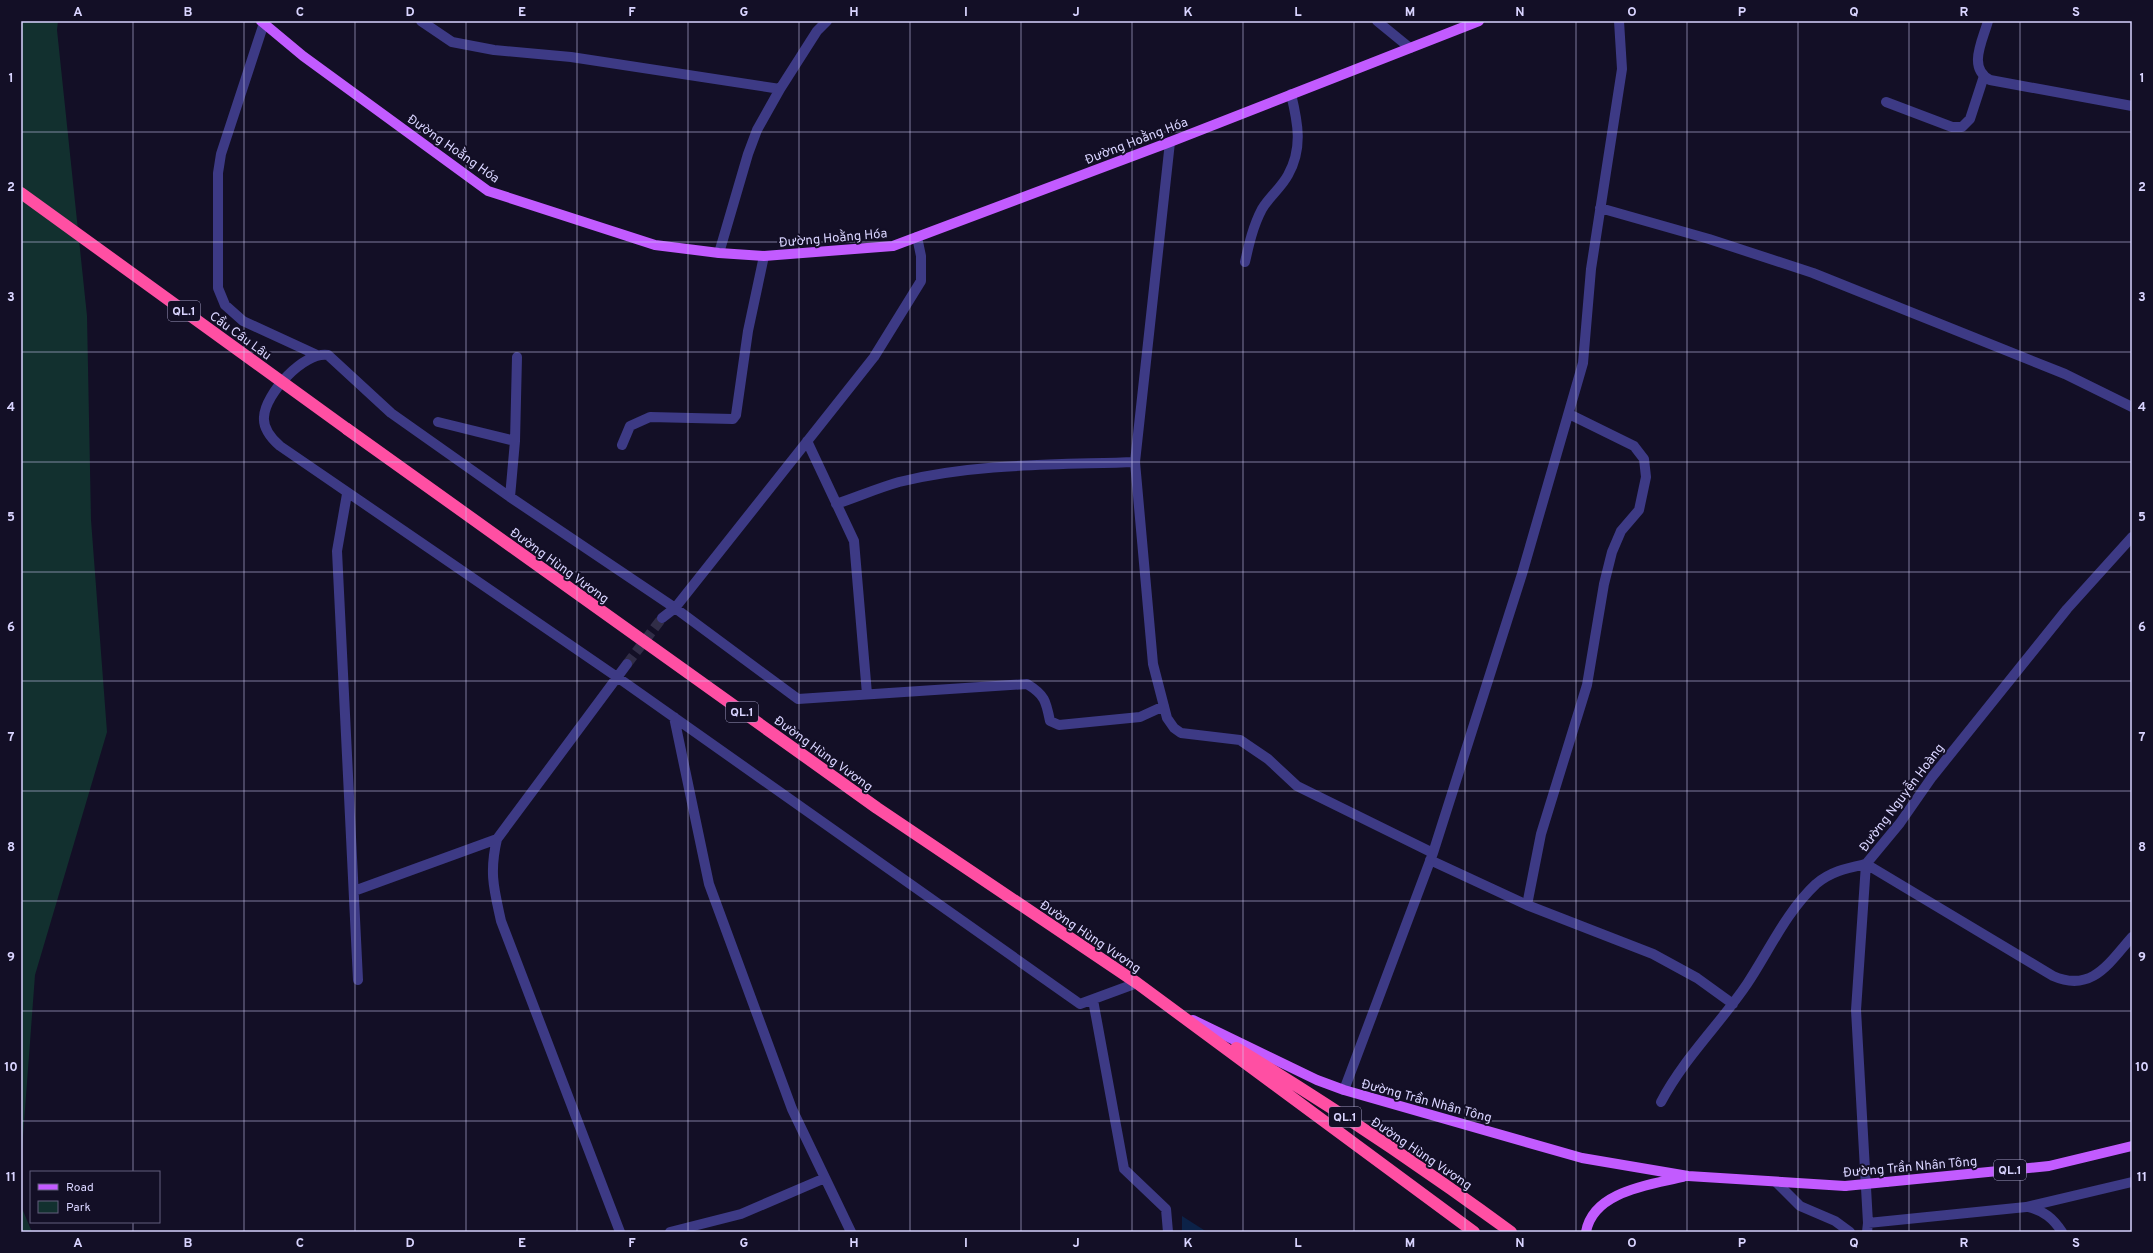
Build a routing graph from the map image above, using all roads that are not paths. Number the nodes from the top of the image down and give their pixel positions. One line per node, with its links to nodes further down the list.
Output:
1 (421, 21): 10 (street)
2 (827, 21): 10 (street)
3 (1377, 21): 8 (street)
4 (1479, 21): 8 (main road, Đường Hoằng Hóa)
5 (1619, 21): 16 (street)
6 (1988, 21): 9 (street)
7 (263, 22): 18 (main road, Đường Hoằng Hóa); 21 (street)
8 (1410, 48): 11 (main road, Đường Hoằng Hóa)
9 (1984, 76): 12 (street); 13 (street)
10 (780, 89): 18 (street)
11 (1291, 94): 14 (main road, Đường Hoằng Hóa); 20 (street)
12 (1886, 102)
13 (2132, 106)
14 (1170, 142): 17 (main road, Đường Hoằng Hóa); 30 (street)
15 (21, 193): 26 (highway, Cầu Câu Lâu / QL.1, bridge)
16 (1600, 208): 23 (street); 24 (street)
17 (917, 237): 19 (main road, Đường Hoằng Hóa); 28 (street)
18 (719, 253): 19 (main road, Đường Hoằng Hóa)
19 (764, 256): 29 (street)
20 (1245, 262)
21 (317, 355): 31 (street); 32 (street)
22 (517, 357): 27 (street)
23 (2132, 407)
24 (1569, 414): 43 (street); 46 (street)
25 (438, 422): 27 (street)
26 (347, 429): 49 (highway, Đường Hùng Vương / QL.1)
27 (515, 441): 32 (street)
28 (807, 441): 33 (street); 35 (street)
29 (622, 445)
30 (1135, 462): 33 (street); 40 (street)
31 (347, 494): 38 (street); 45 (street)
32 (510, 497): 35 (street)
33 (836, 504): 39 (street)
34 (2132, 536): 44 (street, Đường Nguyễn Hoàng)
35 (675, 608): 36 (street); 39 (street)
36 (662, 618)
37 (627, 664): 38 (street)
38 (617, 677): 41 (street); 42 (street)
39 (867, 694): 40 (street)
40 (1164, 706): 43 (street)
41 (674, 718): 50 (street); 57 (street)
42 (497, 840): 45 (street); 62 (street)
43 (1432, 857): 46 (street); 53 (street)
44 (1866, 864): 47 (street); 51 (street); 61 (street, Đường Nguyễn Hoàng)
45 (354, 891): 48 (street)
46 (1527, 905): 51 (street)
47 (2132, 937)
48 (358, 980)
49 (1136, 983): 50 (street); 52 (highway, Đường Hùng Vương / QL.1)
50 (1093, 1000): 65 (street)
51 (1733, 1004): 54 (street)
52 (1173, 1010): 53 (main road, Đường Trần Nhân Tông); 66 (highway, Đường Hùng Vương / QL.1); 67 (highway, Đường Hùng Vương / QL.1)
53 (1344, 1090): 56 (main road, Đường Trần Nhân Tông)
54 (1661, 1102)
55 (2132, 1146): 58 (main road, Đường Trần Nhân Tông / QL.1, bridge)
56 (1688, 1176): 58 (main road, Đường Trần Nhân Tông / QL.1); 68 (main road, Đường Trần Nhân Tông)
57 (825, 1178): 63 (street); 64 (street)
58 (1776, 1182): 69 (street)
59 (2132, 1182): 60 (street)
60 (2026, 1207): 61 (street); 70 (street)
61 (1868, 1228)
62 (620, 1232)
63 (670, 1232)
64 (851, 1232)
65 (1168, 1232)
66 (1474, 1232)
67 (1511, 1232)
68 (1586, 1232)
69 (1850, 1232)
70 (2062, 1232)

